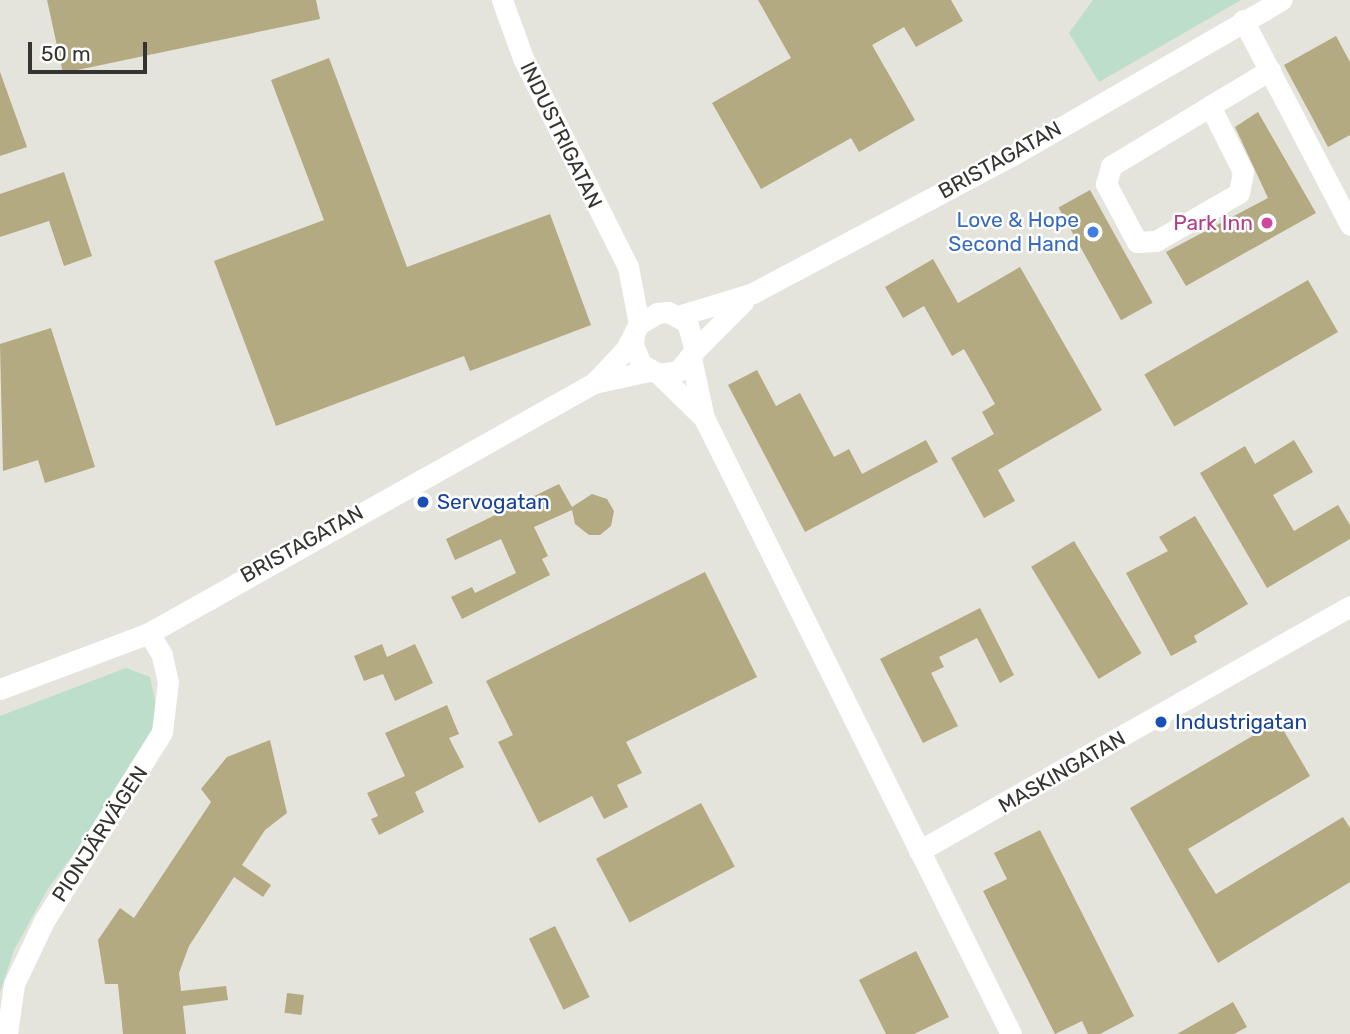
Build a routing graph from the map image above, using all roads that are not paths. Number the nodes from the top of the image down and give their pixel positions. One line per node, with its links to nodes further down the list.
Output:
1 (502, 0): 7 (street, INDUSTRIGATAN)
2 (1280, 0): 3 (street, BRISTAGATAN)
3 (1244, 20): 4 (street); 8 (street, BRISTAGATAN)
4 (1270, 70): 5 (street); 6 (street)
5 (1210, 106): 5 (street)
6 (1350, 225)
7 (628, 267): 9 (street, INDUSTRIGATAN); 10 (street, INDUSTRIGATAN)
8 (752, 293): 9 (street, BRISTAGATAN); 11 (street, BRISTAGATAN)
9 (673, 314): 10 (street, BRISTAGATAN); 11 (street)
10 (637, 329): 12 (street); 13 (street, BRISTAGATAN)
11 (693, 354): 12 (street, BRISTAGATAN); 14 (street)
12 (654, 373): 13 (street, BRISTAGATAN); 14 (street)
13 (594, 383): 16 (street, BRISTAGATAN)
14 (704, 418): 18 (street)
15 (1350, 606): 18 (street, MASKINGATAN)
16 (149, 633): 17 (street, BRISTAGATAN); 19 (street, PIONJÄRVÄGEN)
17 (0, 687)
18 (919, 851): 20 (street)
19 (7, 1034)
20 (1011, 1034)

